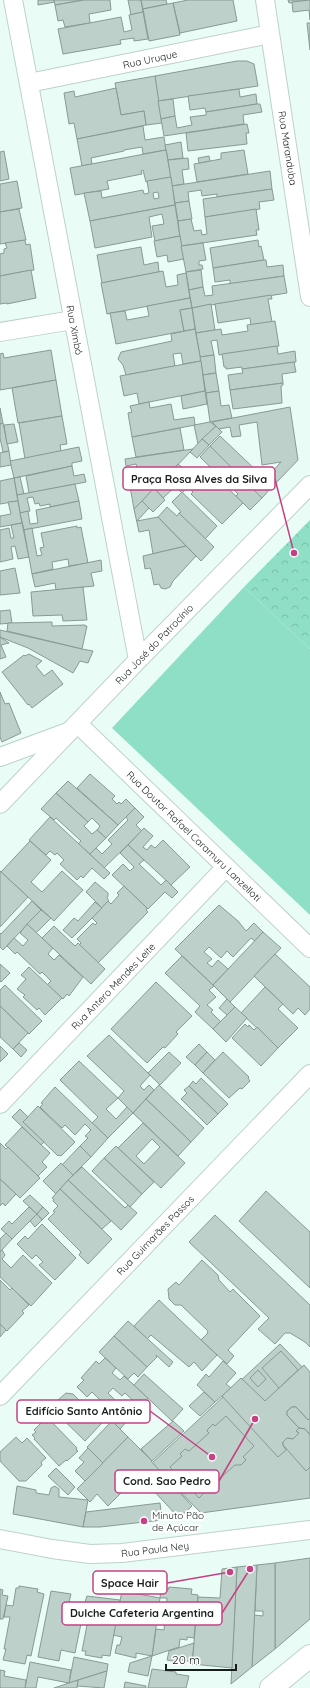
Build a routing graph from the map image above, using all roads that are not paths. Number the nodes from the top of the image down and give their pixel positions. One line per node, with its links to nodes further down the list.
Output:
1 (13, 0): 4 (street, Rua Ximbó)
2 (265, 0): 3 (street, Rua Maranduba)
3 (270, 34): 4 (street, Rua Uruque); 5 (street, Rua Maranduba)
4 (29, 82): 6 (street, Rua Ximbó)
5 (310, 296)
6 (73, 320): 7 (street); 9 (street, Rua Ximbó)
7 (0, 332)
8 (310, 485): 9 (street, Rua José do Patrocínio)
9 (138, 660): 10 (street, Rua José do Patrocínio)
10 (75, 727): 11 (street); 12 (street, Rua José do Patrocínio); 13 (street, Rua Doutor Rafael Caramuru Lanzelloti)
11 (0, 757)
12 (0, 804)
13 (226, 867): 14 (street, Rua Doutor Rafael Caramuru Lanzelloti); 16 (street, Rua Antero Mendes Leite)
14 (310, 948)
15 (310, 1074): 17 (street, Rua Guimarães Passos)
16 (0, 1104)
17 (0, 1396)
18 (310, 1530): 19 (street, Rua Paula Ney)
19 (0, 1539)
20 (310, 1656): 21 (street)
21 (271, 1688)

